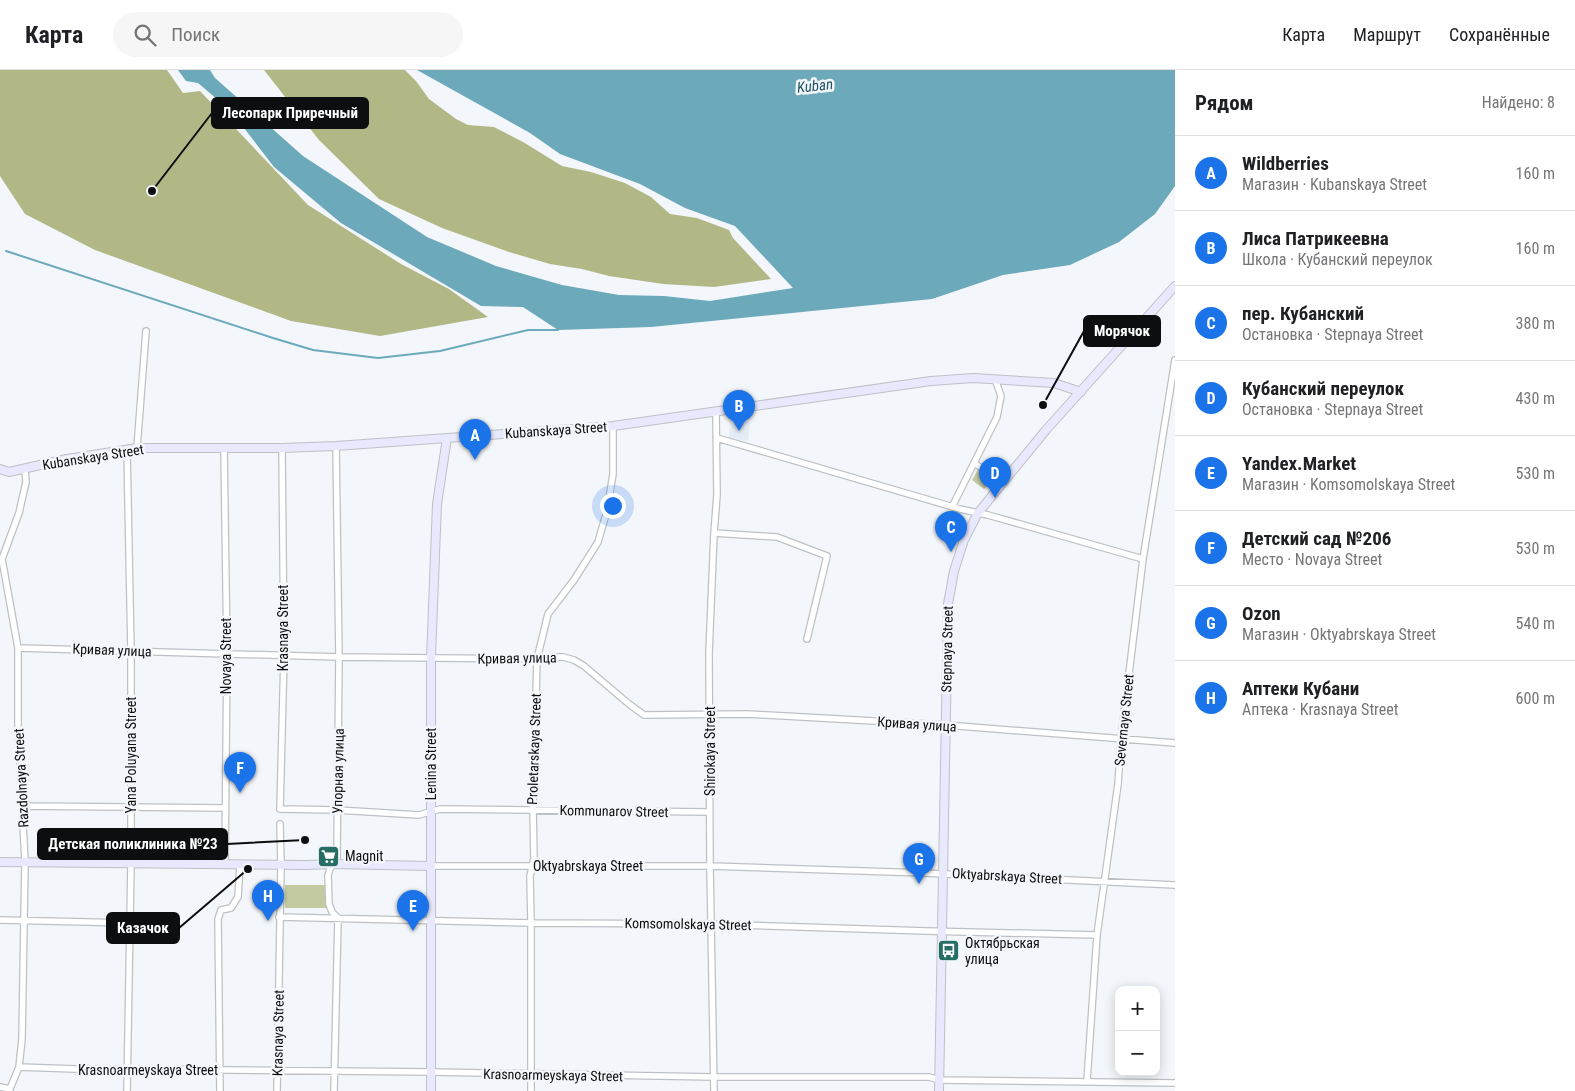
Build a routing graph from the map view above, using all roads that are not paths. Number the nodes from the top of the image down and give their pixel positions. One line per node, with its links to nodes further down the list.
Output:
1 (1175, 286): 5 (street, Stepnaya Street)
2 (146, 331): 11 (street)
3 (1175, 360): 22 (street, Severnaya Street)
4 (995, 379): 5 (street, Kubanskaya Street); 6 (street, Kubanskaya Street); 15 (street)
5 (1080, 392): 18 (street, Stepnaya Street)
6 (716, 411): 7 (street, Kubanskaya Street); 9 (street, Shirokaya Street)
7 (613, 426): 8 (street, Kubanskaya Street); 31 (street, Proletarskaya Street)
8 (447, 438): 10 (street, Kubanskaya Street); 30 (street, Lenina Street)
9 (717, 438): 19 (street); 21 (street, Shirokaya Street)
10 (336, 446): 13 (street, Kubanskaya Street); 29 (street, Упорная улица)
11 (137, 448): 12 (street, Kubanskaya Street); 14 (street, Kubanskaya Street)
12 (224, 448): 13 (street, Kubanskaya Street); 27 (street, Novaya Street)
13 (282, 448): 28 (street, Krasnaya Street)
14 (127, 450): 17 (street, Kubanskaya Street); 26 (street, Yana Poluyana Street)
15 (974, 463): 18 (street); 19 (street)
16 (0, 469): 17 (street, Kubanskaya Street)
17 (25, 469): 23 (street, Razdolnaya Street)
18 (1004, 482): 20 (street, Stepnaya Street)
19 (952, 507): 20 (street)
20 (978, 513): 22 (street); 33 (street, Stepnaya Street)
21 (714, 533): 24 (street); 32 (street, Shirokaya Street)
22 (1143, 559): 34 (street, Severnaya Street)
23 (1, 560): 25 (street, Razdolnaya Street)
24 (807, 639)
25 (18, 648): 26 (street, Кривая улица); 36 (street, Razdolnaya Street)
26 (131, 651): 27 (street, Кривая улица); 37 (street, Yana Poluyana Street)
27 (227, 654): 28 (street, Кривая улица); 38 (street, Novaya Street)
28 (284, 656): 29 (street, Кривая улица); 39 (street, Krasnaya Street)
29 (339, 657): 30 (street, Кривая улица); 40 (street, Упорная улица)
30 (431, 658): 31 (street, Кривая улица); 42 (street, Lenina Street)
31 (537, 659): 32 (street, Кривая улица); 41 (street, Proletarskaya Street)
32 (710, 714): 33 (street, Кривая улица); 43 (street, Shirokaya Street)
33 (946, 725): 34 (street, Кривая улица); 55 (street, Stepnaya Street)
34 (1121, 739): 35 (street, Кривая улица); 56 (street, Severnaya Street)
35 (1175, 743)
36 (22, 806): 37 (street); 46 (street, Razdolnaya Street)
37 (130, 808): 38 (street); 47 (street, Yana Poluyana Street)
38 (225, 808): 48 (street, Novaya Street)
39 (280, 809): 40 (street, Kommunarov Street)
40 (337, 810): 42 (street, Kommunarov Street); 50 (street, Упорная улица)
41 (533, 810): 42 (street, Kommunarov Street); 43 (street, Kommunarov Street); 53 (street, Proletarskaya Street)
42 (431, 812): 52 (street, Lenina Street)
43 (710, 812): 54 (street, Shirokaya Street)
44 (280, 824): 51 (street, Krasnaya Street)
45 (0, 862): 46 (street, Oktyabrskaya Street)
46 (25, 862): 47 (street, Oktyabrskaya Street); 61 (street, Razdolnaya Street)
47 (130, 864): 48 (street, Oktyabrskaya Street); 64 (street, Yana Poluyana Street)
48 (225, 864): 49 (street, Oktyabrskaya Street)
49 (240, 864): 51 (street, Oktyabrskaya Street); 70 (street)
50 (334, 864): 51 (street, Oktyabrskaya Street); 52 (street, Oktyabrskaya Street); 59 (street, Упорная улица)
51 (281, 865): 58 (street, Krasnaya Street)
52 (430, 866): 53 (street, Oktyabrskaya Street); 62 (street, Lenina Street)
53 (532, 866): 54 (street, Oktyabrskaya Street); 63 (street, Proletarskaya Street)
54 (710, 866): 55 (street, Oktyabrskaya Street); 65 (street, Shirokaya Street)
55 (942, 874): 56 (street, Oktyabrskaya Street); 66 (street, Stepnaya Street)
56 (1104, 881): 57 (street, Oktyabrskaya Street); 67 (street, Severnaya Street)
57 (1175, 885)
58 (279, 917): 59 (street, Komsomolskaya Street); 71 (street, Krasnaya Street)
59 (338, 918): 62 (street, Komsomolskaya Street); 72 (street, Упорная улица)
60 (0, 920): 61 (street)
61 (24, 920): 64 (street); 68 (street, Razdolnaya Street)
62 (431, 920): 63 (street, Komsomolskaya Street); 73 (street, Lenina Street)
63 (532, 922): 65 (street, Komsomolskaya Street); 74 (street, Proletarskaya Street)
64 (130, 923): 69 (street, Yana Poluyana Street)
65 (712, 924): 66 (street, Komsomolskaya Street); 75 (street, Shirokaya Street)
66 (942, 931): 67 (street, Komsomolskaya Street); 76 (street, Stepnaya Street)
67 (1097, 935): 77 (street, Severnaya Street)
68 (19, 1067): 69 (street, Krasnoarmeyskaya Street); 80 (street, Razdolnaya Street)
69 (128, 1069): 70 (street, Krasnoarmeyskaya Street); 81 (street, Yana Poluyana Street)
70 (220, 1070): 71 (street, Krasnoarmeyskaya Street); 82 (street)
71 (277, 1070): 72 (street, Krasnoarmeyskaya Street); 83 (street, Krasnaya Street)
72 (334, 1071): 73 (street, Krasnoarmeyskaya Street); 84 (street, Упорная улица)
73 (431, 1072): 74 (street, Krasnoarmeyskaya Street); 85 (street, Lenina Street)
74 (531, 1075): 75 (street, Krasnoarmeyskaya Street); 86 (street, Proletarskaya Street)
75 (714, 1077): 76 (street, Krasnoarmeyskaya Street); 87 (street, Shirokaya Street)
76 (940, 1080): 77 (street, Krasnoarmeyskaya Street); 88 (street, Stepnaya Street)
77 (1087, 1081): 78 (street, Krasnoarmeyskaya Street)
78 (1175, 1083)
79 (0, 1087): 80 (street)
80 (9, 1090)
81 (127, 1091)
82 (220, 1091)
83 (277, 1091)
84 (334, 1091)
85 (431, 1091)
86 (531, 1091)
87 (714, 1091)
88 (939, 1091)

